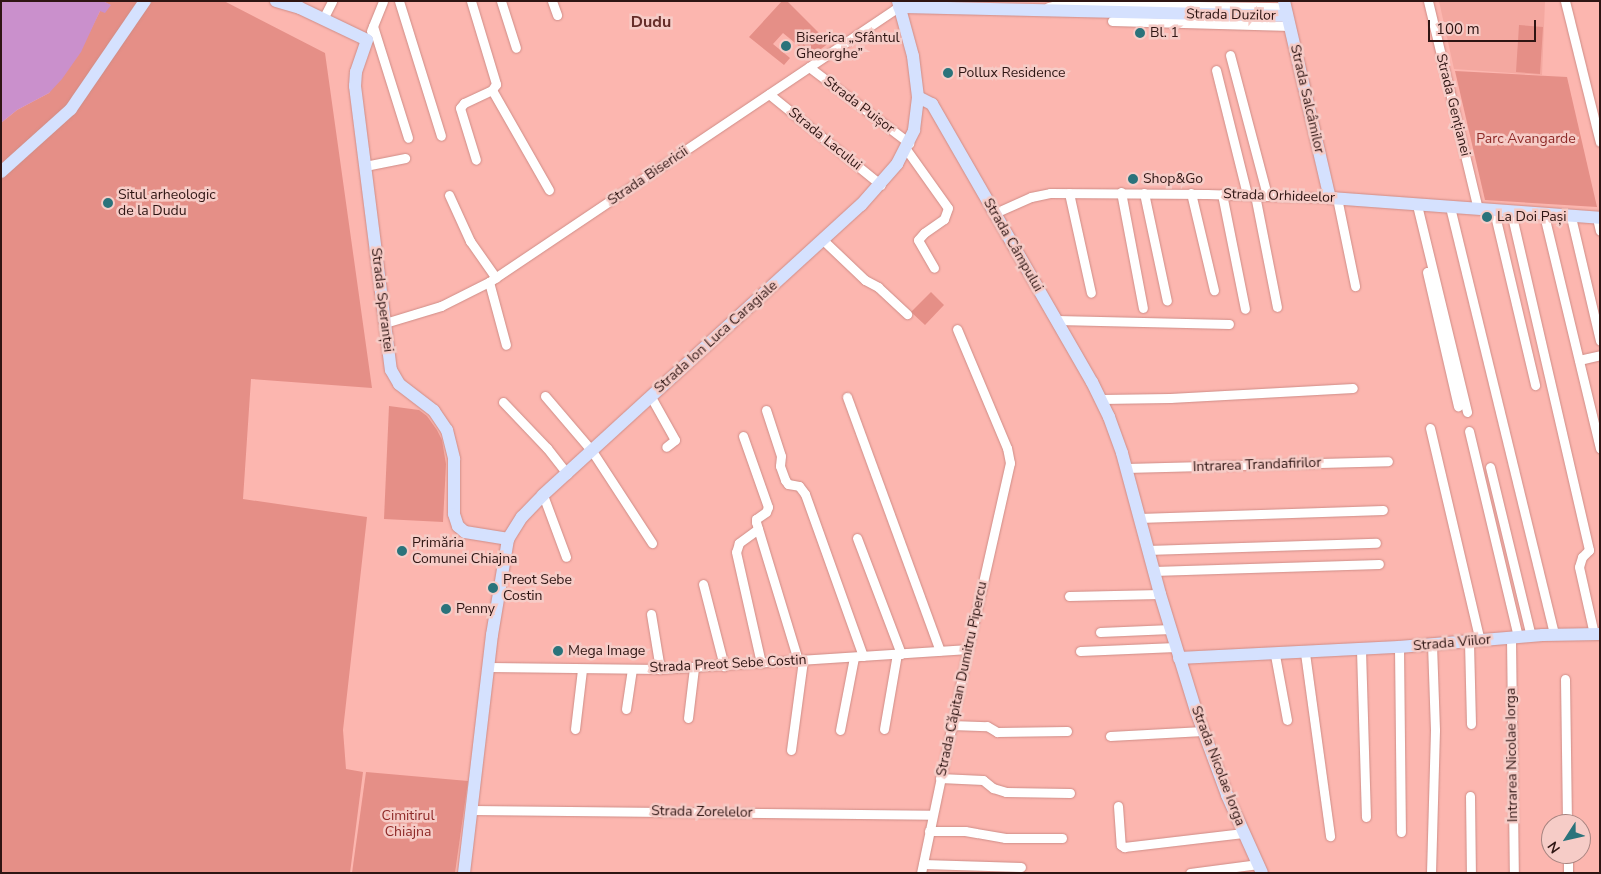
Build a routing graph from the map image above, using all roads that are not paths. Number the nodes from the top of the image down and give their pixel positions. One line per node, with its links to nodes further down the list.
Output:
1 (145, 1): 32 (street)
2 (276, 1): 14 (street)
3 (332, 1): 14 (street)
4 (383, 1): 16 (street, Strada Speranței)
5 (399, 1): 25 (street)
6 (471, 1): 22 (street)
7 (501, 1): 18 (street)
8 (552, 1): 13 (street)
9 (1428, 1): 46 (street, Strada Gențianei)
10 (1565, 1): 27 (street)
11 (901, 5): 12 (street, Strada Duzilor); 20 (street, Strada Bisericii); 24 (street, Strada Ion Luca Caragiale)
12 (1287, 13): 15 (street); 43 (street, Strada Salcâmilor)
13 (557, 14)
14 (323, 19): 17 (street)
15 (1112, 21)
16 (373, 26): 17 (street, Strada Speranței); 26 (street)
17 (367, 40): 31 (street, Strada Speranței)
18 (516, 48)
19 (1230, 55): 42 (street)
20 (809, 67): 23 (street, Strada Bisericii); 28 (street, Strada Puișor)
21 (1216, 70): 40 (street)
22 (492, 90): 30 (street); 34 (street)
23 (770, 94): 33 (street, Strada Lacului); 55 (street, Strada Bisericii)
24 (918, 97): 28 (street, Strada Ion Luca Caragiale); 49 (street, Strada Câmpului)
25 (441, 136)
26 (408, 138)
27 (1600, 142)
28 (908, 146): 33 (street, Strada Ion Luca Caragiale); 54 (street, Strada Puișor)
29 (405, 158): 31 (street)
30 (476, 160)
31 (365, 166): 65 (street, Strada Speranței)
32 (1, 172)
33 (880, 185): 53 (street, Strada Ion Luca Caragiale)
34 (549, 190)
35 (1121, 192): 36 (street, Strada Orhideelor); 37 (street, Strada Orhideelor); 61 (street)
36 (1070, 193): 49 (street, Strada Orhideelor); 58 (street)
37 (1144, 193): 38 (street, Strada Orhideelor); 59 (street)
38 (1191, 193): 39 (street, Strada Orhideelor); 57 (street)
39 (1222, 194): 40 (street, Strada Orhideelor); 62 (street)
40 (1251, 194): 42 (street, Strada Orhideelor); 60 (street)
41 (449, 195): 55 (street)
42 (1267, 195): 43 (street, Strada Orhideelor)
43 (1334, 198): 44 (street, Strada Orhideelor); 56 (street)
44 (1414, 205): 45 (street, Strada Orhideelor); 79 (street); 81 (street)
45 (1450, 207): 46 (street, Strada Orhideelor); 110 (street)
46 (1478, 209): 47 (street, Strada Orhideelor)
47 (1494, 211): 48 (street, Strada Orhideelor); 72 (street)
48 (1512, 212): 50 (street, Strada Orhideelor); 111 (street)
49 (995, 213): 64 (street, Strada Câmpului)
50 (1544, 215): 51 (street, Strada Orhideelor); 71 (street)
51 (1571, 217): 52 (street, Strada Orhideelor); 68 (street)
52 (1599, 222)
53 (823, 240): 63 (street); 75 (street, Strada Ion Luca Caragiale)
54 (934, 268)
55 (493, 280): 65 (street, Strada Bisericii); 69 (street)
56 (1355, 286)
57 (1214, 290)
58 (1091, 293)
59 (1167, 301)
60 (1277, 307)
61 (1143, 308)
62 (1245, 309)
63 (907, 314)
64 (1057, 320): 66 (street); 77 (street, Strada Câmpului)
65 (385, 323): 97 (street, Strada Speranței)
66 (1229, 324)
67 (957, 329): 116 (street, Strada Căpitan Dumitru Pipercu)
68 (1600, 341)
69 (506, 345)
70 (1600, 356): 71 (street)
71 (1579, 360): 86 (street)
72 (1535, 385)
73 (1353, 388): 77 (street)
74 (546, 396): 87 (street)
75 (651, 397): 85 (street); 87 (street, Strada Ion Luca Caragiale)
76 (846, 397): 117 (street)
77 (1101, 399): 90 (street, Strada Câmpului)
78 (503, 402): 91 (street)
79 (1458, 406)
80 (766, 410): 124 (street)
81 (1467, 412)
82 (1430, 428): 113 (street)
83 (1468, 431): 112 (street)
84 (743, 436): 95 (street)
85 (666, 447)
86 (1600, 448)
87 (592, 451): 91 (street, Strada Ion Luca Caragiale); 98 (street)
88 (1388, 461): 90 (street, Intrarea Trandafirilor)
89 (1490, 467): 112 (street)
90 (1126, 468): 94 (street, Strada Câmpului)
91 (567, 474): 92 (street, Strada Ion Luca Caragiale)
92 (543, 496): 97 (street, Strada Ion Luca Caragiale); 101 (street)
93 (1383, 510): 94 (street)
94 (1139, 518): 100 (street, Strada Câmpului)
95 (758, 529): 125 (street); 126 (street)
96 (857, 538): 122 (street)
97 (508, 539): 128 (street, Strada Ion Luca Caragiale)
98 (652, 543)
99 (1376, 543): 100 (street)
100 (1147, 550): 103 (street, Strada Câmpului)
101 (566, 558)
102 (1379, 564): 103 (street)
103 (1153, 571): 105 (street, Strada Câmpului)
104 (703, 584): 127 (street)
105 (1160, 594): 106 (street); 108 (street, Strada Câmpului)
106 (1069, 596)
107 (651, 614): 132 (street)
108 (1171, 629): 109 (street); 120 (street, Strada Câmpului)
109 (1100, 632)
110 (1554, 634): 111 (street, Strada Viilor); 112 (street, Strada Viilor)
111 (1597, 634)
112 (1520, 637): 113 (street, Strada Viilor); 166 (street, Intrarea Nicolae Iorga)
113 (1474, 641): 114 (street, Strada Viilor); 137 (street)
114 (1432, 645): 115 (street, Strada Viilor); 164 (street)
115 (1399, 648): 118 (street, Strada Viilor); 155 (street)
116 (968, 649): 117 (street, Strada Preot Sebe Costin); 138 (street, Strada Căpitan Dumitru Pipercu)
117 (940, 650): 122 (street, Strada Preot Sebe Costin)
118 (1361, 650): 121 (street, Strada Viilor); 153 (street)
119 (1080, 651): 120 (street)
120 (1178, 652): 123 (street, Strada Viilor); 143 (street, Strada Nicolae Iorga)
121 (1305, 653): 123 (street, Strada Viilor); 157 (street)
122 (899, 654): 124 (street, Strada Preot Sebe Costin); 140 (street)
123 (1275, 654): 136 (street)
124 (858, 656): 125 (street, Strada Preot Sebe Costin); 141 (street)
125 (800, 660): 126 (street, Strada Preot Sebe Costin); 145 (street)
126 (761, 663): 127 (street, Strada Preot Sebe Costin)
127 (724, 666): 129 (street, Strada Preot Sebe Costin)
128 (489, 667): 130 (street, Strada Preot Sebe Costin); 150 (street, Strada Ion Luca Caragiale)
129 (694, 668): 132 (street, Strada Preot Sebe Costin); 135 (street)
130 (582, 669): 131 (street, Strada Preot Sebe Costin); 139 (street)
131 (632, 669): 132 (street, Strada Preot Sebe Costin); 134 (street)
132 (660, 669)
133 (1565, 679): 151 (street)
134 (626, 709)
135 (688, 718)
136 (1287, 720)
137 (1471, 724)
138 (952, 725): 142 (street); 146 (street, Strada Căpitan Dumitru Pipercu)
139 (575, 728)
140 (884, 729)
141 (840, 730)
142 (1068, 731)
143 (1203, 731): 144 (street); 156 (street, Strada Nicolae Iorga)
144 (1110, 736)
145 (791, 750)
146 (940, 778): 147 (street); 152 (street, Strada Căpitan Dumitru Pipercu)
147 (1070, 793)
148 (1470, 796): 165 (street)
149 (1118, 806): 156 (street)
150 (472, 810): 152 (street, Strada Zorelelor); 162 (street, Strada Ion Luca Caragiale)
151 (1567, 814)
152 (932, 815): 154 (street, Strada Căpitan Dumitru Pipercu)
153 (1366, 817)
154 (928, 832): 158 (street); 160 (street, Strada Căpitan Dumitru Pipercu)
155 (1401, 832)
156 (1243, 833): 161 (street, Strada Nicolae Iorga)
157 (1330, 836)
158 (1062, 838)
159 (1021, 867): 160 (street)
160 (922, 868)
161 (1260, 868): 163 (street)
162 (464, 873)
163 (1190, 873)
164 (1431, 873)
165 (1471, 873)
166 (1514, 873)

